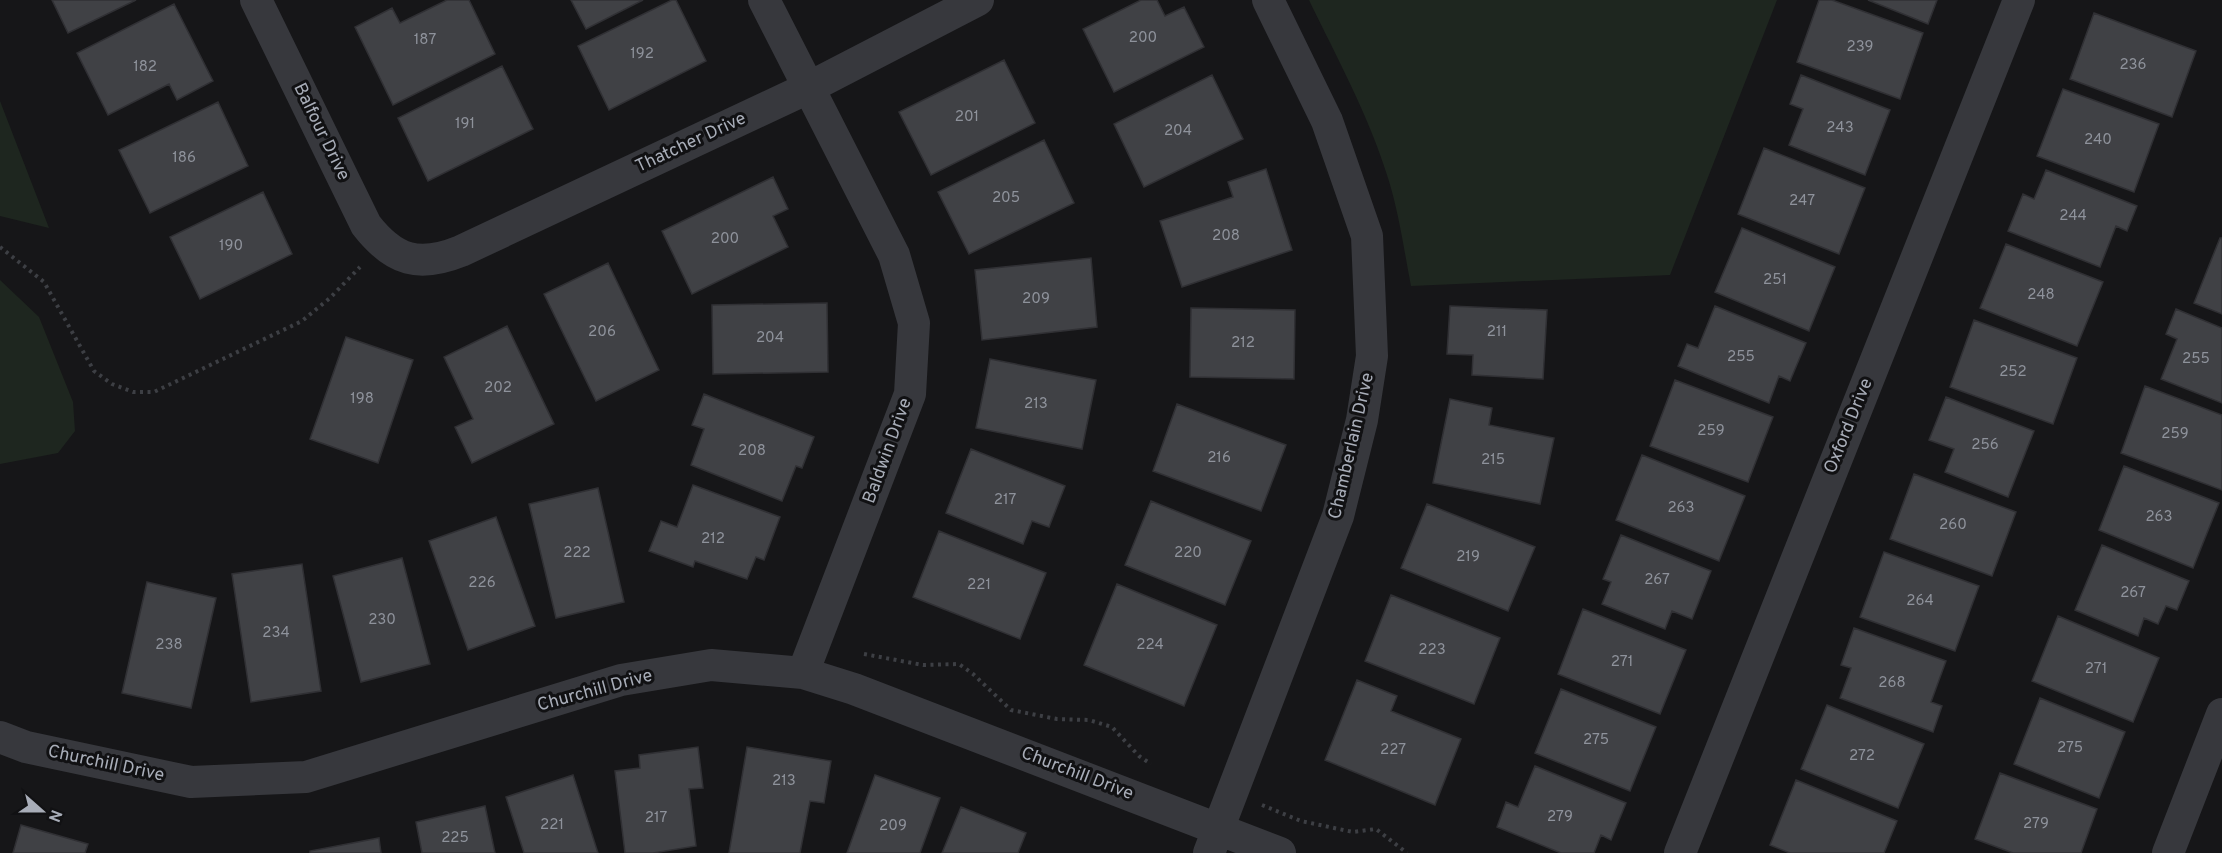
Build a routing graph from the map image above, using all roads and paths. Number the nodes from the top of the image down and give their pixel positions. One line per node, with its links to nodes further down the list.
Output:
1 (256, 0): 8 (street, Balfour Drive)
2 (764, 0): 6 (street, Baldwin Drive)
3 (978, 0): 6 (street, Thatcher Drive)
4 (1268, 0): 13 (street, Chamberlain Drive)
5 (2019, 0): 17 (street, Oxford Drive)
6 (808, 88): 8 (street, Thatcher Drive); 9 (street, Baldwin Drive)
7 (0, 247): 8 (path)
8 (388, 249)
9 (809, 659): 11 (street, Churchill Drive); 12 (path); 14 (street, Churchill Drive)
10 (2222, 714): 18 (street)
11 (0, 737)
12 (1154, 767)
13 (1231, 794): 14 (street, Chamberlain Drive); 16 (path)
14 (1213, 841): 15 (street, Churchill Drive)
15 (1280, 853)
16 (1407, 853)
17 (1680, 853)
18 (2168, 853)

